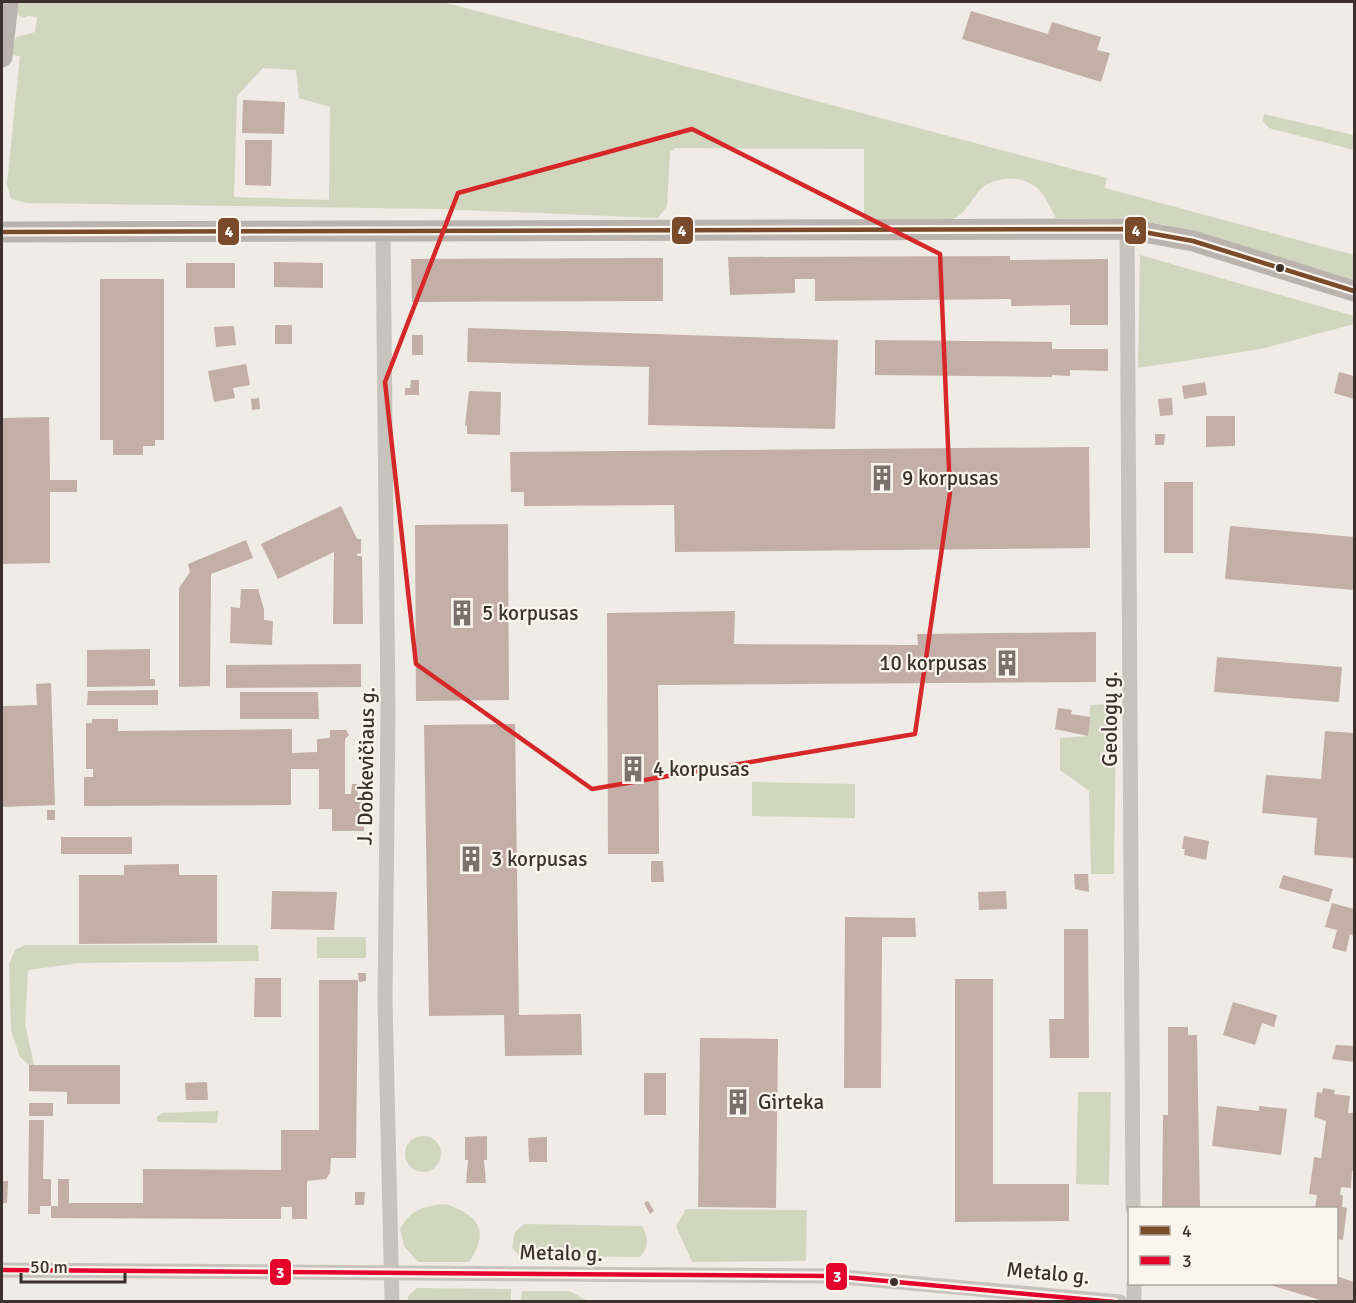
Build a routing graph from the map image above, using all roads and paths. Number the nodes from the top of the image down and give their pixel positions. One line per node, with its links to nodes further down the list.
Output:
1 (8, 2): 2 (street)
2 (2, 57)
3 (1127, 229): 4 (street); 6 (street); 7 (street, Geologų g.)
4 (383, 231): 5 (street); 9 (street, J. Dobkevičiaus g.)
5 (2, 232)
6 (1354, 291)
7 (1133, 1207)
8 (2, 1270): 9 (street, Metalo g.)
9 (390, 1275): 11 (street, J. Dobkevičiaus g.); 12 (street, Metalo g.)
10 (1134, 1285): 13 (street)
11 (392, 1302)
12 (1120, 1302)
13 (1134, 1302)

